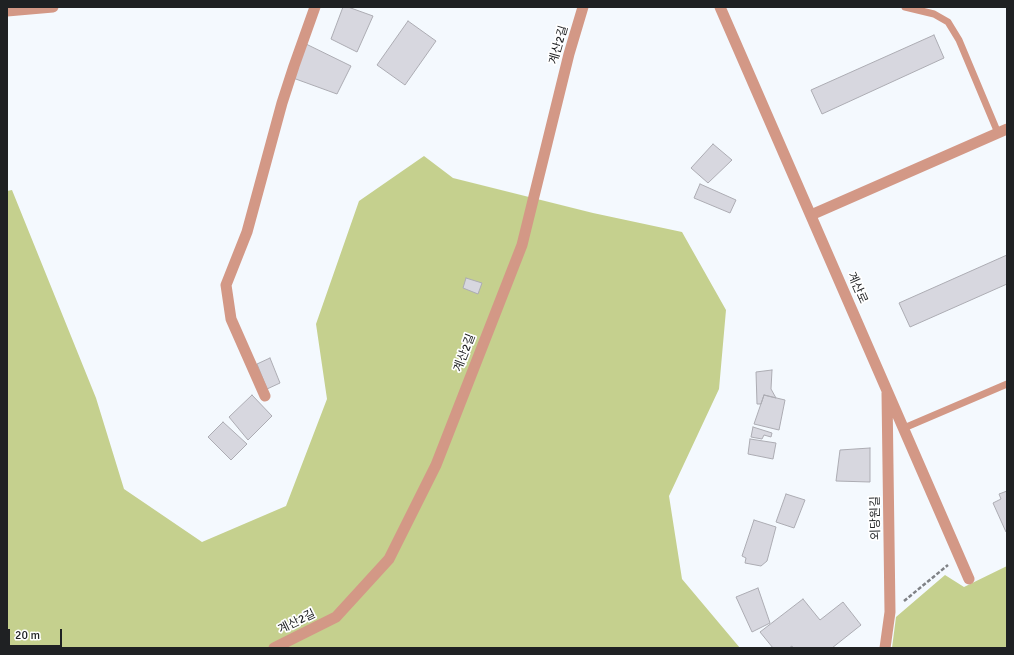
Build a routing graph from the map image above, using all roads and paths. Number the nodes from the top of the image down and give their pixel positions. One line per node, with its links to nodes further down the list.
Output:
1 (53, 7): 6 (street)
2 (315, 7): 11 (street)
3 (583, 7): 16 (street, 계산2길)
4 (720, 7): 8 (street, 계산로)
5 (905, 7): 7 (lane)
6 (7, 11)
7 (1002, 131): 8 (street)
8 (811, 215): 10 (street, 계산로)
9 (1007, 384): 12 (lane)
10 (886, 388): 12 (street, 계산로); 15 (street, 외당원길)
11 (265, 396)
12 (904, 428): 13 (street, 계산로)
13 (960, 555): 14 (street, 계산로); 15 (path)
14 (969, 579)
15 (890, 612): 17 (street, 외당원길)
16 (274, 648)
17 (885, 648)

